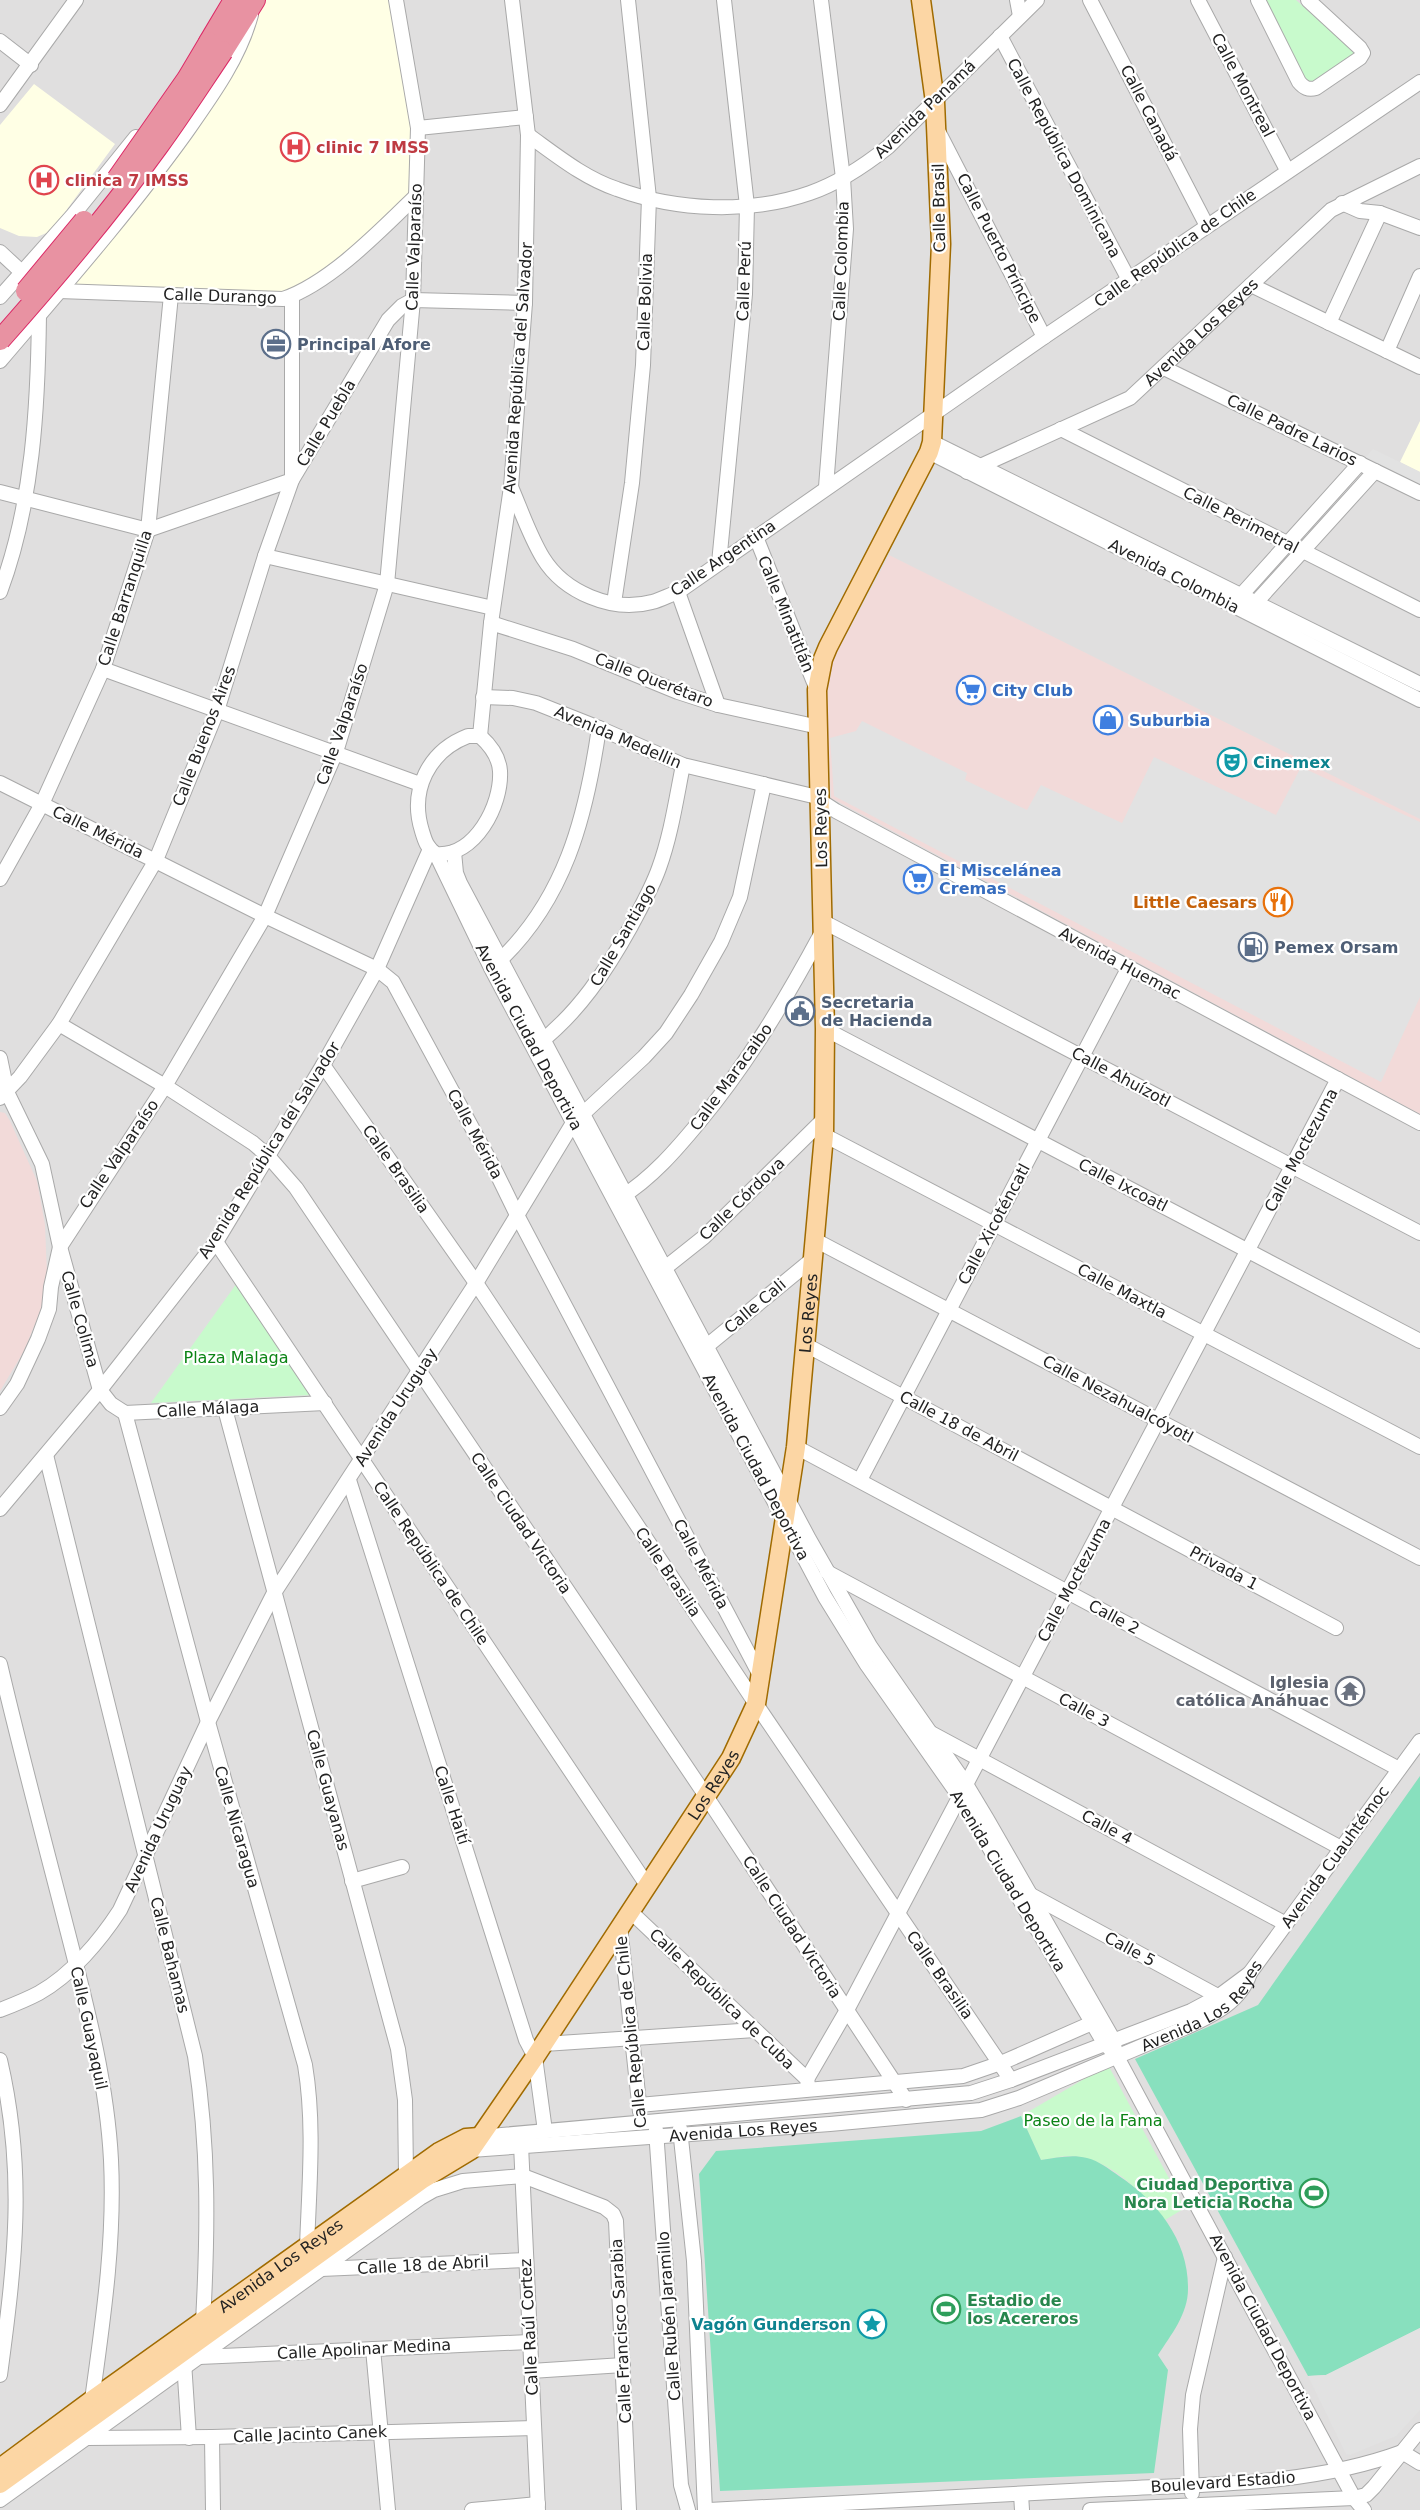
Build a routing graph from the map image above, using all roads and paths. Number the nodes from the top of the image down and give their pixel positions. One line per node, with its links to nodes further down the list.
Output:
1 (233, 0): 19 (highway); 39 (street)
2 (255, 0): 19 (highway); 43 (street)
3 (396, 0): 25 (street, Calle Valparaíso)
4 (512, 0): 24 (street, Avenida República del Salvador)
5 (628, 0): 32 (street, Calle Bolivia)
6 (724, 0): 34 (street, Calle Perú)
7 (821, 0): 30 (street, Calle Colombia)
8 (921, 0): 22 (main road, Calle Brasil)
9 (1017, 0): 16 (street)
10 (1037, 0): 16 (street, Avenida Panamá)
11 (1090, 0): 36 (street, Calle Canadá)
12 (1198, 0): 29 (street, Calle Montreal)
13 (1258, 0): 14 (street)
14 (1308, 0)
15 (73, 2): 20 (street)
16 (1020, 16): 17 (street, Avenida Panamá)
17 (1000, 36): 22 (street, Avenida Panamá); 41 (street, Calle República Dominicana)
18 (0, 40): 20 (street)
19 (216, 46): 50 (highway, bridge); 53 (highway, bridge)
20 (31, 65): 23 (street)
21 (1420, 82): 29 (street, Calle República de Chile)
22 (935, 102): 26 (main road, Calle Brasil); 30 (street, Avenida Panamá)
23 (0, 105)
24 (526, 117): 25 (street); 27 (street, Avenida República del Salvador)
25 (418, 128): 31 (street, Calle Valparaíso)
26 (937, 128): 52 (street, Calle Puerto Príncipe); 58 (main road, Calle Brasil)
27 (528, 135): 32 (street, Avenida Panamá); 48 (street, Avenida República del Salvador)
28 (1420, 166): 33 (street, Avenida Los Reyes)
29 (1287, 170): 36 (street, Calle República de Chile)
30 (843, 178): 34 (street, Avenida Panamá); 66 (street, Calle Colombia)
31 (416, 196): 45 (street, Calle Durango); 47 (street, Calle Valparaíso)
32 (649, 198): 34 (street, Avenida Panamá); 80 (street, Calle Bolivia)
33 (1342, 203): 35 (street); 42 (street, Avenida Los Reyes)
34 (747, 206): 75 (street, Calle Perú)
35 (1380, 213): 37 (street); 51 (street)
36 (1208, 226): 41 (street, Calle República de Chile)
37 (1420, 228)
38 (0, 252): 39 (street)
39 (22, 272): 46 (street); 49 (street)
40 (1420, 276): 54 (street)
41 (1129, 280): 52 (street, Calle República de Chile)
42 (1251, 285): 51 (street); 57 (street, Avenida Los Reyes)
43 (59, 291): 44 (street, Calle Durango); 49 (street)
44 (171, 295): 45 (street, Calle Durango); 70 (street, Calle Barranquilla)
45 (292, 296): 64 (street, Calle Buenos Aires)
46 (0, 297)
47 (413, 300): 48 (street); 64 (street, Calle Puebla); 76 (street, Calle Valparaíso)
48 (525, 303): 65 (street, Avenida República del Salvador)
49 (39, 315): 55 (street); 69 (street)
50 (0, 320)
51 (1329, 323): 54 (street)
52 (1044, 337): 58 (street, Calle República de Chile)
53 (0, 340)
54 (1387, 351): 56 (street)
55 (0, 361)
56 (1420, 367)
57 (1164, 368): 59 (street, Avenida Los Reyes); 61 (street, Calle Padre Larios)
58 (932, 417): 60 (main road, Los Reyes); 66 (street, Calle Argentina)
59 (1061, 429): 62 (street, Avenida Los Reyes); 72 (street, Calle Perimetral)
60 (930, 447): 62 (street, Avenida Colombia); 87 (main road, Los Reyes)
61 (1360, 463): 63 (street, Calle Padre Larios); 72 (street)
62 (973, 469): 79 (street, Avenida Colombia)
63 (1375, 471): 68 (street, Calle Padre Larios); 73 (street)
64 (292, 480): 70 (street, Calle Puebla); 74 (street, Calle Buenos Aires)
65 (511, 487): 80 (street, Calle Argentina); 81 (street, Avenida República del Salvador)
66 (826, 487): 71 (street, Calle Argentina)
67 (0, 492): 69 (street)
68 (1420, 492)
69 (25, 498): 70 (street); 77 (street)
70 (148, 530): 85 (street, Calle Barranquilla)
71 (756, 537): 75 (street, Calle Argentina); 87 (street, Calle Minatitlán)
72 (1289, 544): 73 (street, Calle Perimetral); 79 (street)
73 (1304, 552): 82 (street); 83 (street, Calle Perimetral)
74 (265, 556): 76 (street); 91 (street, Calle Buenos Aires)
75 (719, 563): 78 (street, Calle Argentina)
76 (387, 584): 81 (street); 95 (street, Calle Valparaíso)
77 (0, 592)
78 (678, 592): 80 (street, Calle Argentina); 90 (street)
79 (1236, 600): 82 (street, Avenida Colombia)
80 (614, 603)
81 (493, 608): 84 (street, Avenida República del Salvador)
82 (1251, 608): 86 (street, Avenida Colombia); 89 (street, Avenida Colombia)
83 (1420, 610)
84 (491, 623): 88 (street, Avenida República del Salvador); 90 (street, Calle Querétaro)
85 (103, 669): 91 (street); 101 (street, Calle Barranquilla)
86 (1420, 684)
87 (817, 690): 92 (main road, Los Reyes)
88 (483, 697): 93 (street, Avenida Medellin); 94 (street, Avenida República del Salvador)
89 (1420, 700)
90 (718, 705): 92 (street, Calle Querétaro)
91 (217, 711): 95 (street); 104 (street, Calle Buenos Aires)
92 (819, 727): 100 (main road, Los Reyes)
93 (599, 728): 96 (street, Avenida Medellin); 108 (street)
94 (480, 736): 98 (street); 103 (street)
95 (336, 752): 98 (street); 106 (street, Calle Valparaíso)
96 (683, 765): 99 (street, Avenida Medellin); 113 (street, Calle Santiago)
97 (0, 783): 101 (street, Calle Mérida)
98 (420, 784): 102 (street)
99 (764, 784): 100 (street, Avenida Medellin); 120 (street, Avenida Uruguay)
100 (821, 802): 107 (main road, Los Reyes); 109 (street, Avenida Huemac)
101 (42, 804): 104 (street, Calle Mérida); 105 (street, Calle Barranquilla)
102 (433, 852): 103 (street); 108 (street, Avenida Ciudad Deportiva); 110 (street, Avenida República del Salvador)
103 (454, 852): 108 (street, Avenida Ciudad Deportiva)
104 (156, 860): 106 (street, Calle Mérida); 111 (street, Calle Buenos Aires)
105 (0, 879)
106 (265, 916): 110 (street, Calle Mérida); 118 (street, Calle Valparaíso)
107 (822, 926): 112 (main road, Los Reyes); 114 (street, Calle Ahuízotl); 126 (street, Calle Maracaibo)
108 (496, 964): 113 (street, Avenida Ciudad Deportiva)
109 (1129, 967): 114 (street, Calle Xicoténcatl); 117 (street, Avenida Huemac)
110 (377, 969): 116 (street, Avenida República del Salvador); 127 (street, Calle Mérida)
111 (59, 1024): 118 (street, Calle Ciudad Victoria); 119 (street, Calle Buenos Aires)
112 (825, 1029): 122 (main road, Los Reyes); 123 (street, Calle Ixcoatl)
113 (538, 1043): 120 (street, Avenida Ciudad Deportiva)
114 (1082, 1056): 123 (street, Calle Xicoténcatl); 125 (street, Calle Ahuízotl)
115 (0, 1058): 119 (street, Calle Colima)
116 (323, 1065): 124 (street, Avenida República del Salvador); 135 (street, Calle Brasilia)
117 (1338, 1079): 121 (street, Avenida Huemac); 125 (street, Calle Moctezuma)
118 (165, 1086): 124 (street, Calle Ciudad Victoria); 131 (street, Calle Valparaíso)
119 (4, 1095): 131 (street, Calle Colima)
120 (578, 1118): 126 (street, Avenida Ciudad Deportiva); 127 (street, Avenida Uruguay)
121 (1420, 1123)
122 (825, 1126): 128 (street, Calle Maxtla); 132 (main road, Los Reyes); 134 (street, Calle Córdova)
123 (1038, 1141): 128 (street, Calle Xicoténcatl); 133 (street, Calle Ixcoatl)
124 (268, 1156): 130 (street, Avenida República del Salvador); 141 (street, Calle Ciudad Victoria)
125 (1292, 1166): 129 (street, Calle Ahuízotl); 133 (street, Calle Moctezuma)
126 (621, 1197): 134 (street, Avenida Ciudad Deportiva)
127 (516, 1215): 135 (street, Avenida Uruguay); 165 (street, Calle Mérida)
128 (994, 1224): 136 (street, Calle Xicoténcatl); 137 (street, Calle Maxtla)
129 (1420, 1233)
130 (216, 1242): 142 (street, Avenida República del Salvador); 144 (street, Calle República de Chile)
131 (60, 1247): 142 (street, Calle Colima); 145 (street, Calle Valparaíso)
132 (815, 1249): 136 (street, Calle Nezahualcóyotl); 139 (main road, Los Reyes); 140 (street, Calle Cali)
133 (1248, 1249): 137 (street, Calle Moctezuma); 138 (street, Calle Ixcoatl)
134 (661, 1272): 140 (street, Avenida Ciudad Deportiva)
135 (476, 1283): 141 (street, Avenida Uruguay); 167 (street, Calle Brasilia)
136 (950, 1310): 143 (street, Calle Xicoténcatl); 148 (street, Calle Nezahualcóyotl)
137 (1203, 1334): 148 (street, Calle Moctezuma); 150 (street, Calle Maxtla)
138 (1420, 1341)
139 (806, 1345): 143 (street, Calle 18 de Abril); 149 (main road, Los Reyes)
140 (702, 1350): 155 (street, Avenida Ciudad Deportiva); 158 (street, Avenida Ciudad Deportiva)
141 (419, 1372): 152 (street, Avenida Uruguay); 174 (street, Calle Ciudad Victoria)
142 (100, 1390): 147 (street); 151 (street, Avenida República del Salvador)
143 (904, 1396): 154 (street, Calle Xicoténcatl); 156 (street, Calle 18 de Abril)
144 (325, 1403): 146 (street, Calle Málaga); 152 (street, Calle República de Chile)
145 (0, 1408)
146 (225, 1409): 147 (street, Calle Málaga); 162 (street, Calle Guayanas)
147 (124, 1413): 168 (street, Calle Nicaragua)
148 (1157, 1421): 156 (street, Calle Moctezuma); 159 (street, Calle Nezahualcóyotl)
149 (796, 1447): 154 (street, Calle 2); 155 (main road, Los Reyes)
150 (1420, 1447)
151 (46, 1455): 157 (street, Avenida República del Salvador); 176 (street, Calle Bahamas)
152 (362, 1460): 153 (street, Avenida Uruguay); 179 (street, Calle República de Chile)
153 (349, 1480): 162 (street, Avenida Uruguay); 193 (street, Calle Haití)
154 (860, 1480): 161 (street, Calle 2)
155 (788, 1497): 158 (main road, Los Reyes); 160 (street, Avenida Ciudad Deportiva)
156 (1112, 1507): 161 (street, Calle Moctezuma); 163 (street, Privada 1)
157 (0, 1509)
158 (783, 1520): 165 (main road, Los Reyes); 173 (street, Avenida Ciudad Deportiva)
159 (1420, 1558)
160 (827, 1572): 166 (street, Calle 3); 169 (street, Avenida Ciudad Deportiva)
161 (1067, 1592): 166 (street, Calle Moctezuma); 172 (street, Calle 2)
162 (274, 1593): 168 (street, Avenida Uruguay); 178 (street, Calle Guayanas)
163 (1336, 1628)
164 (0, 1664): 184 (street, Calle Guayaquil)
165 (761, 1677): 167 (main road, Los Reyes)
166 (1023, 1677): 171 (street, Calle Moctezuma); 175 (street, Calle 3)
167 (756, 1704): 174 (main road, Los Reyes); 181 (street, Calle Brasilia)
168 (208, 1722): 176 (street, Avenida Uruguay); 215 (street, Calle Nicaragua)
169 (927, 1730): 171 (street, Calle 4); 173 (street, Avenida Ciudad Deportiva)
170 (1420, 1741): 172 (street, Avenida Cuauhtémoc)
171 (980, 1758): 173 (street, Calle Moctezuma); 183 (street, Calle 4)
172 (1400, 1769): 175 (street, Avenida Cuauhtémoc)
173 (963, 1790): 180 (street, Avenida Ciudad Deportiva); 181 (street, Calle Moctezuma); 189 (street, Avenida Ciudad Deportiva)
174 (706, 1796): 179 (main road, Los Reyes); 188 (street, Calle Ciudad Victoria)
175 (1341, 1848): 183 (street, Avenida Cuauhtémoc)
176 (145, 1857): 184 (street, Avenida Uruguay); 219 (street, Calle Bahamas)
177 (402, 1867): 178 (street)
178 (352, 1881): 213 (street, Calle Guayanas)
179 (647, 1885): 182 (main road, Los Reyes)
180 (1031, 1895): 186 (street, Calle 5); 192 (street, Avenida Ciudad Deportiva)
181 (897, 1914): 188 (street, Calle Moctezuma); 196 (street, Calle Brasilia)
182 (625, 1919): 190 (street, Calle República de Cuba); 191 (street, Calle República de Chile); 193 (main road, Los Reyes)
183 (1286, 1924): 185 (street, Avenida Cuauhtémoc)
184 (76, 1962): 187 (street, Avenida Uruguay); 226 (street, Calle Guayaquil)
185 (1250, 1973): 186 (street, Avenida Los Reyes)
186 (1224, 2000): 192 (street, Avenida Los Reyes); 194 (street, Avenida Los Reyes)
187 (0, 2010)
188 (847, 2010): 198 (street, Calle Ciudad Victoria); 199 (street, Calle Moctezuma)
189 (1092, 2023): 192 (street, Avenida Ciudad Deportiva); 196 (street)
190 (755, 2030): 191 (street); 199 (street, Calle República de Cuba)
191 (632, 2039): 193 (street); 203 (street, Calle República de Chile)
192 (1108, 2041): 194 (street, Avenida Ciudad Deportiva); 197 (street, Avenida Los Reyes)
193 (539, 2050): 207 (street, Calle Haití); 211 (main road, Los Reyes)
194 (1116, 2055): 208 (street, Avenida Los Reyes); 216 (street, Avenida Ciudad Deportiva)
195 (0, 2060): 225 (street)
196 (1001, 2063): 197 (street, Calle Brasilia); 198 (street)
197 (1011, 2080): 200 (street, Avenida Los Reyes)
198 (896, 2083): 199 (street); 200 (street, Calle Ciudad Victoria)
199 (808, 2084): 201 (street)
200 (906, 2100): 204 (street, Avenida Los Reyes)
201 (675, 2102): 202 (street); 204 (street, Calle Rubén Jaramillo)
202 (655, 2103): 203 (street); 205 (street, Calle Rubén Jaramillo)
203 (639, 2105): 206 (street, Calle República de Chile)
204 (678, 2120): 205 (street, Avenida Los Reyes); 208 (street, Calle Rubén Jaramillo)
205 (656, 2122): 206 (street, Avenida Los Reyes); 209 (street, Calle Rubén Jaramillo)
206 (641, 2123): 207 (street, Avenida Los Reyes); 210 (street, Calle República de Chile)
207 (545, 2131): 211 (street, Avenida Los Reyes)
208 (681, 2136): 209 (street, Avenida Los Reyes); 250 (street, Calle Rubén Jaramillo)
209 (657, 2137): 210 (street, Avenida Los Reyes); 249 (street, Calle Rubén Jaramillo)
210 (641, 2138): 212 (street, Avenida Los Reyes)
211 (475, 2143): 212 (street, Avenida Los Reyes); 213 (main road, Avenida Los Reyes); 222 (main road, Avenida Los Reyes)
212 (521, 2145): 214 (street, Calle Raúl Cortez)
213 (406, 2175): 215 (main road, Avenida Los Reyes)
214 (523, 2176): 217 (street, Calle Raúl Cortez); 218 (street); 223 (street, Calle Francisco Sarabia)
215 (307, 2247): 219 (main road, Avenida Los Reyes)
216 (1225, 2257): 236 (street, Avenida Ciudad Deportiva); 238 (street)
217 (526, 2260): 218 (street, Calle 18 de Abril); 220 (street, Calle Raúl Cortez)
218 (321, 2269): 222 (street)
219 (203, 2322): 226 (main road, Avenida Los Reyes)
220 (529, 2342): 221 (street, Calle Apolinar Medina); 224 (street, Calle Raúl Cortez)
221 (373, 2349): 222 (street, Calle Apolinar Medina); 229 (street)
222 (189, 2359): 230 (street); 231 (street); 237 (main road, Avenida Los Reyes)
223 (623, 2365): 224 (street); 248 (street, Calle Francisco Sarabia)
224 (531, 2371): 227 (street, Calle Raúl Cortez)
225 (0, 2375)
226 (92, 2400): 235 (main road, Avenida Los Reyes)
227 (534, 2428): 229 (street, Calle Jacinto Canek); 243 (street, Calle Raúl Cortez)
228 (1420, 2430): 233 (street)
229 (380, 2432): 232 (street, Calle Jacinto Canek); 246 (street)
230 (87, 2438): 231 (street, Calle Jacinto Canek); 241 (street)
231 (189, 2438): 232 (street, Calle Jacinto Canek)
232 (212, 2438): 245 (street)
233 (1402, 2452): 234 (street); 236 (street, Boulevard Estadio); 240 (street)
234 (1420, 2463)
235 (0, 2468)
236 (1341, 2471): 238 (street, Boulevard Estadio); 240 (street, Avenida Ciudad Deportiva)
237 (0, 2484)
238 (1192, 2485): 239 (street, Boulevard Estadio); 244 (street)
239 (1021, 2494): 242 (street, Boulevard Estadio); 251 (street)
240 (1354, 2498): 244 (street, Boulevard Estadio); 254 (street, Avenida Ciudad Deportiva)
241 (0, 2500)
242 (934, 2504): 250 (street, Boulevard Estadio)
243 (538, 2507): 247 (street)
244 (1194, 2507): 253 (street, Boulevard Estadio)
245 (213, 2510)
246 (388, 2510)
247 (472, 2510)
248 (629, 2510)
249 (688, 2510)
250 (707, 2510)
251 (1022, 2510)
252 (1090, 2510): 253 (street, Boulevard Estadio)
253 (1106, 2510)
254 (1364, 2510)

